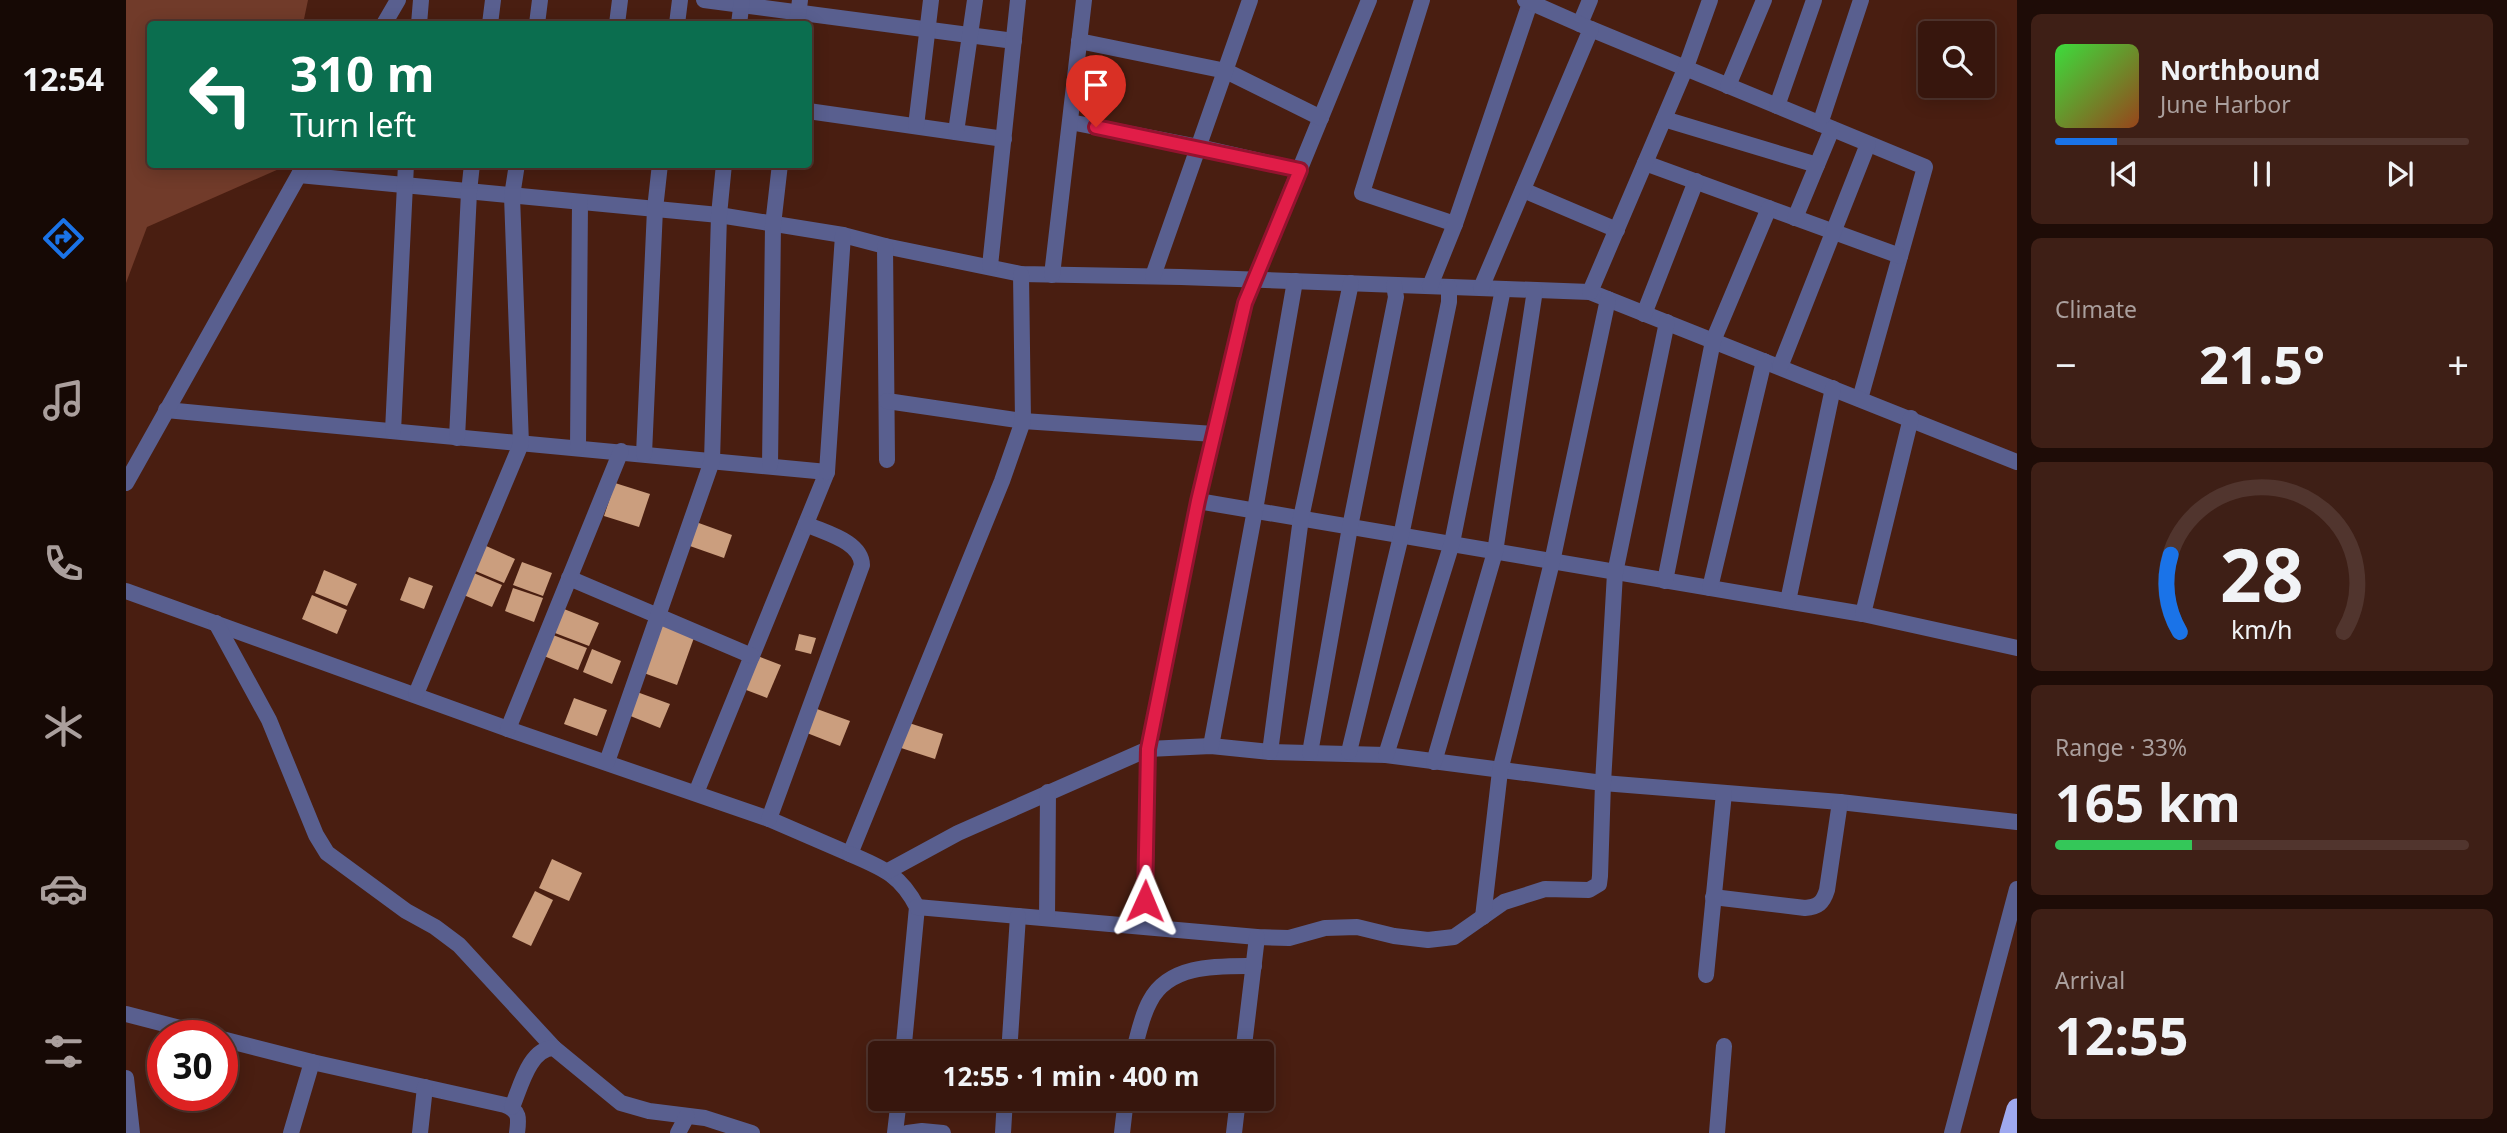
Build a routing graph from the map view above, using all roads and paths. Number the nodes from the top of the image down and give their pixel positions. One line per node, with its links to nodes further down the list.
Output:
1 (398, 0): 23 (street)
2 (421, 0): 24 (street)
3 (493, 0): 25 (street)
4 (540, 0): 26 (street)
5 (620, 0): 27 (street)
6 (680, 0): 28 (street)
7 (704, 0): 21 (street)
8 (931, 0): 31 (street)
9 (975, 0): 32 (street)
10 (1018, 0): 33 (street)
11 (1084, 0): 34 (street)
12 (1250, 0): 36 (street)
13 (1368, 0): 40 (street)
14 (1422, 0): 69 (street)
15 (1590, 0): 30 (street)
16 (1710, 0): 35 (street)
17 (1764, 0): 37 (street)
18 (1814, 0): 38 (street)
19 (1861, 0): 44 (street)
20 (1528, 1): 30 (street); 69 (street)
21 (741, 2): 22 (street); 29 (street)
22 (799, 12): 31 (street)
23 (386, 21)
24 (419, 21)
25 (490, 21)
26 (537, 21)
27 (617, 21)
28 (677, 21)
29 (739, 21)
30 (1586, 27): 35 (street); 61 (street)
31 (928, 29): 32 (street); 43 (street)
32 (970, 35): 33 (street); 45 (street)
33 (1014, 41): 46 (street)
34 (1079, 41): 36 (street); 42 (street)
35 (1686, 67): 37 (street); 41 (street)
36 (1226, 71): 40 (street); 48 (street)
37 (1728, 86): 38 (street)
38 (1777, 106): 44 (street)
39 (812, 112): 43 (street)
40 (1321, 118): 58 (street)
41 (1664, 119): 49 (street); 50 (street)
42 (1070, 122): 48 (street); 78 (street)
43 (916, 126): 45 (street)
44 (1826, 126): 47 (street); 50 (street)
45 (956, 132): 46 (street)
46 (1004, 139): 76 (street)
47 (1868, 144): 72 (street); 75 (street)
48 (1199, 147): 58 (street); 79 (street)
49 (1645, 163): 59 (street); 71 (street)
50 (1817, 165): 68 (street)
51 (406, 168): 60 (street)
52 (472, 168): 62 (street)
53 (516, 168): 63 (street)
54 (660, 168): 66 (street)
55 (724, 168): 67 (street)
56 (780, 168): 70 (street)
57 (302, 170): 60 (street); 99 (street)
58 (1300, 170): 80 (street)
59 (1696, 181): 65 (street); 91 (street)
60 (404, 186): 62 (street); 102 (street)
61 (1523, 190): 71 (street); 86 (street)
62 (469, 192): 63 (street); 104 (street)
63 (512, 196): 64 (street); 105 (street)
64 (580, 202): 66 (street); 106 (street)
65 (1769, 208): 68 (street); 93 (street)
66 (655, 209): 67 (street); 108 (street)
67 (719, 215): 70 (street); 110 (street)
68 (1795, 218): 72 (street)
69 (1454, 224): 84 (street)
70 (773, 225): 73 (street); 112 (street)
71 (1617, 230): 89 (street)
72 (1833, 232): 75 (street); 95 (street)
73 (843, 235): 74 (street); 113 (street)
74 (885, 246): 76 (street); 98 (street)
75 (1900, 256): 97 (street)
76 (990, 266): 77 (street)
77 (1021, 274): 78 (street); 101 (street)
78 (1052, 275): 79 (street)
79 (1153, 276): 80 (street)
80 (1256, 280): 81 (street); 103 (street)
81 (1295, 281): 82 (street); 116 (street)
82 (1351, 283): 83 (street); 117 (street)
83 (1394, 285): 84 (street); 119 (street)
84 (1430, 286): 85 (street)
85 (1448, 287): 86 (street); 120 (street)
86 (1481, 288): 87 (street)
87 (1503, 289): 88 (street); 121 (street)
88 (1535, 290): 89 (street); 122 (street)
89 (1590, 292): 90 (street)
90 (1608, 299): 91 (street); 123 (street)
91 (1644, 314): 92 (street)
92 (1667, 322): 93 (street); 124 (street)
93 (1713, 341): 94 (street); 126 (street)
94 (1764, 361): 95 (street); 127 (street)
95 (1780, 367): 96 (street)
96 (1833, 388): 97 (street); 129 (street)
97 (1860, 399): 100 (street)
98 (887, 401): 101 (street); 109 (street)
99 (166, 410): 102 (street); 114 (street)
100 (1911, 418): 111 (street); 130 (street)
101 (1023, 421): 103 (street); 153 (street)
102 (393, 431): 104 (street)
103 (1214, 433): 115 (street)
104 (457, 438): 105 (street)
105 (521, 444): 106 (street); 135 (street)
106 (578, 447): 107 (street)
107 (621, 451): 108 (street); 125 (street)
108 (644, 454): 110 (street)
109 (887, 460)
110 (712, 461): 112 (street); 131 (street)
111 (2017, 461)
112 (770, 465): 113 (street)
113 (827, 472): 118 (street)
114 (126, 483)
115 (1198, 501): 116 (street); 138 (street)
116 (1255, 510): 117 (street); 137 (street)
117 (1301, 518): 119 (street); 139 (street)
118 (806, 524): 134 (street); 151 (street)
119 (1350, 527): 120 (street); 141 (street)
120 (1401, 536): 121 (street); 140 (street)
121 (1452, 543): 122 (street); 142 (street)
122 (1494, 552): 123 (street); 144 (street)
123 (1552, 562): 124 (street); 145 (street)
124 (1615, 573): 126 (street); 146 (street)
125 (569, 579): 131 (street); 136 (street)
126 (1665, 581): 127 (street)
127 (1710, 589): 129 (street)
128 (126, 591): 132 (street)
129 (1788, 601): 130 (street)
130 (1863, 614): 133 (street)
131 (658, 616): 134 (street); 143 (street)
132 (216, 623): 135 (street); 173 (street)
133 (2017, 648)
134 (751, 656): 148 (street)
135 (416, 694): 136 (street)
136 (508, 729): 143 (street)
137 (1211, 747): 138 (street); 139 (street)
138 (1148, 749): 147 (street); 161 (street)
139 (1270, 752): 141 (street)
140 (1349, 752): 141 (street); 142 (street)
141 (1310, 753)
142 (1386, 755): 144 (street)
143 (607, 762): 148 (street)
144 (1434, 762): 145 (street)
145 (1500, 771): 146 (street); 160 (street)
146 (1603, 783): 149 (street); 160 (street)
147 (1048, 792): 154 (street); 159 (street)
148 (696, 793): 151 (street)
149 (1724, 793): 150 (street); 156 (street)
150 (1840, 802): 152 (street); 156 (street)
151 (769, 819): 153 (street)
152 (2017, 822)
153 (850, 854): 154 (street)
154 (888, 871): 157 (street)
155 (2017, 889): 197 (street)
156 (1713, 897): 164 (street)
157 (917, 907): 158 (street); 167 (street)
158 (1018, 916): 159 (street); 168 (street)
159 (1047, 918): 161 (street)
160 (1483, 918): 162 (street)
161 (1144, 926): 162 (street)
162 (1257, 937): 163 (street)
163 (1254, 966): 169 (street); 170 (street)
164 (1706, 975)
165 (126, 1014): 166 (street)
166 (149, 1020)
167 (904, 1041)
168 (1014, 1041)
169 (1137, 1041)
170 (1245, 1041)
171 (238, 1043): 174 (street)
172 (1724, 1046): 196 (street)
173 (554, 1048): 177 (street); 183 (street)
174 (313, 1062): 176 (street); 185 (street)
175 (126, 1078): 184 (street)
176 (425, 1087): 177 (street); 186 (street)
177 (512, 1107): 187 (street)
178 (2017, 1109): 198 (highway)
179 (898, 1111): 190 (street)
180 (1005, 1111): 193 (street)
181 (1125, 1111): 194 (street)
182 (1237, 1111): 195 (street)
183 (687, 1116): 188 (street); 189 (street)
184 (132, 1133)
185 (291, 1133)
186 (420, 1133)
187 (517, 1133)
188 (678, 1133)
189 (752, 1133)
190 (895, 1133)
191 (907, 1133): 192 (street)
192 (943, 1133)
193 (1003, 1133)
194 (1122, 1133)
195 (1234, 1133)
196 (1717, 1133)
197 (1952, 1133)
198 (2010, 1133)

